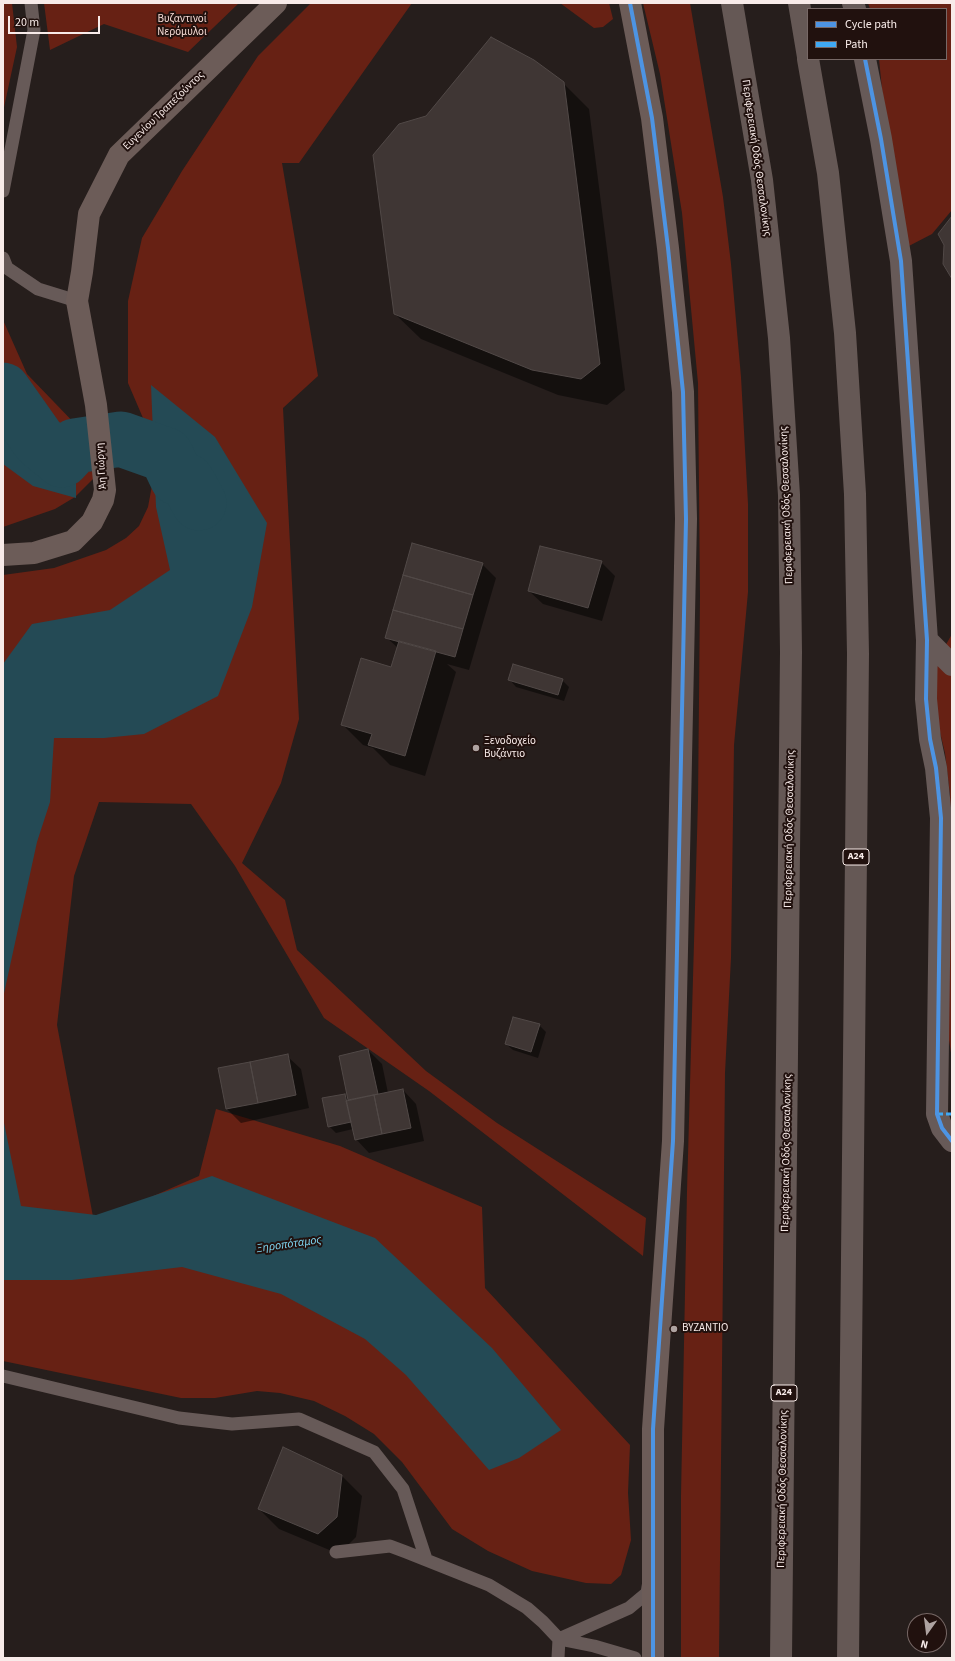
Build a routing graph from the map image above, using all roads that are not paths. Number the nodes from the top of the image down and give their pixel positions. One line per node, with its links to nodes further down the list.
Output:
1 (31, 3): 9 (lane)
2 (276, 3): 11 (street, Ευγενίου Τραπεζούντος)
3 (630, 3): 20 (street)
4 (732, 3): 25 (highway, Περιφερειακή Οδός Θεσσαλονίκης / Α24)
5 (798, 3): 6 (highway, Α24)
6 (807, 52)
7 (808, 60): 26 (highway, Α24)
8 (865, 60): 14 (street)
9 (3, 192)
10 (3, 258): 11 (lane)
11 (76, 301): 12 (street, Ευγενίου Τραπεζούντος)
12 (96, 405): 13 (street, Άη Γιώργη)
13 (3, 555)
14 (927, 640): 15 (street); 16 (street)
15 (952, 665)
16 (952, 1141)
17 (3, 1376): 19 (lane)
18 (336, 1552): 19 (lane)
19 (426, 1560): 21 (lane)
20 (653, 1564): 21 (lane); 24 (street)
21 (558, 1639): 22 (lane); 23 (lane)
22 (558, 1658)
23 (635, 1658)
24 (653, 1658)
25 (781, 1658)
26 (848, 1658)

